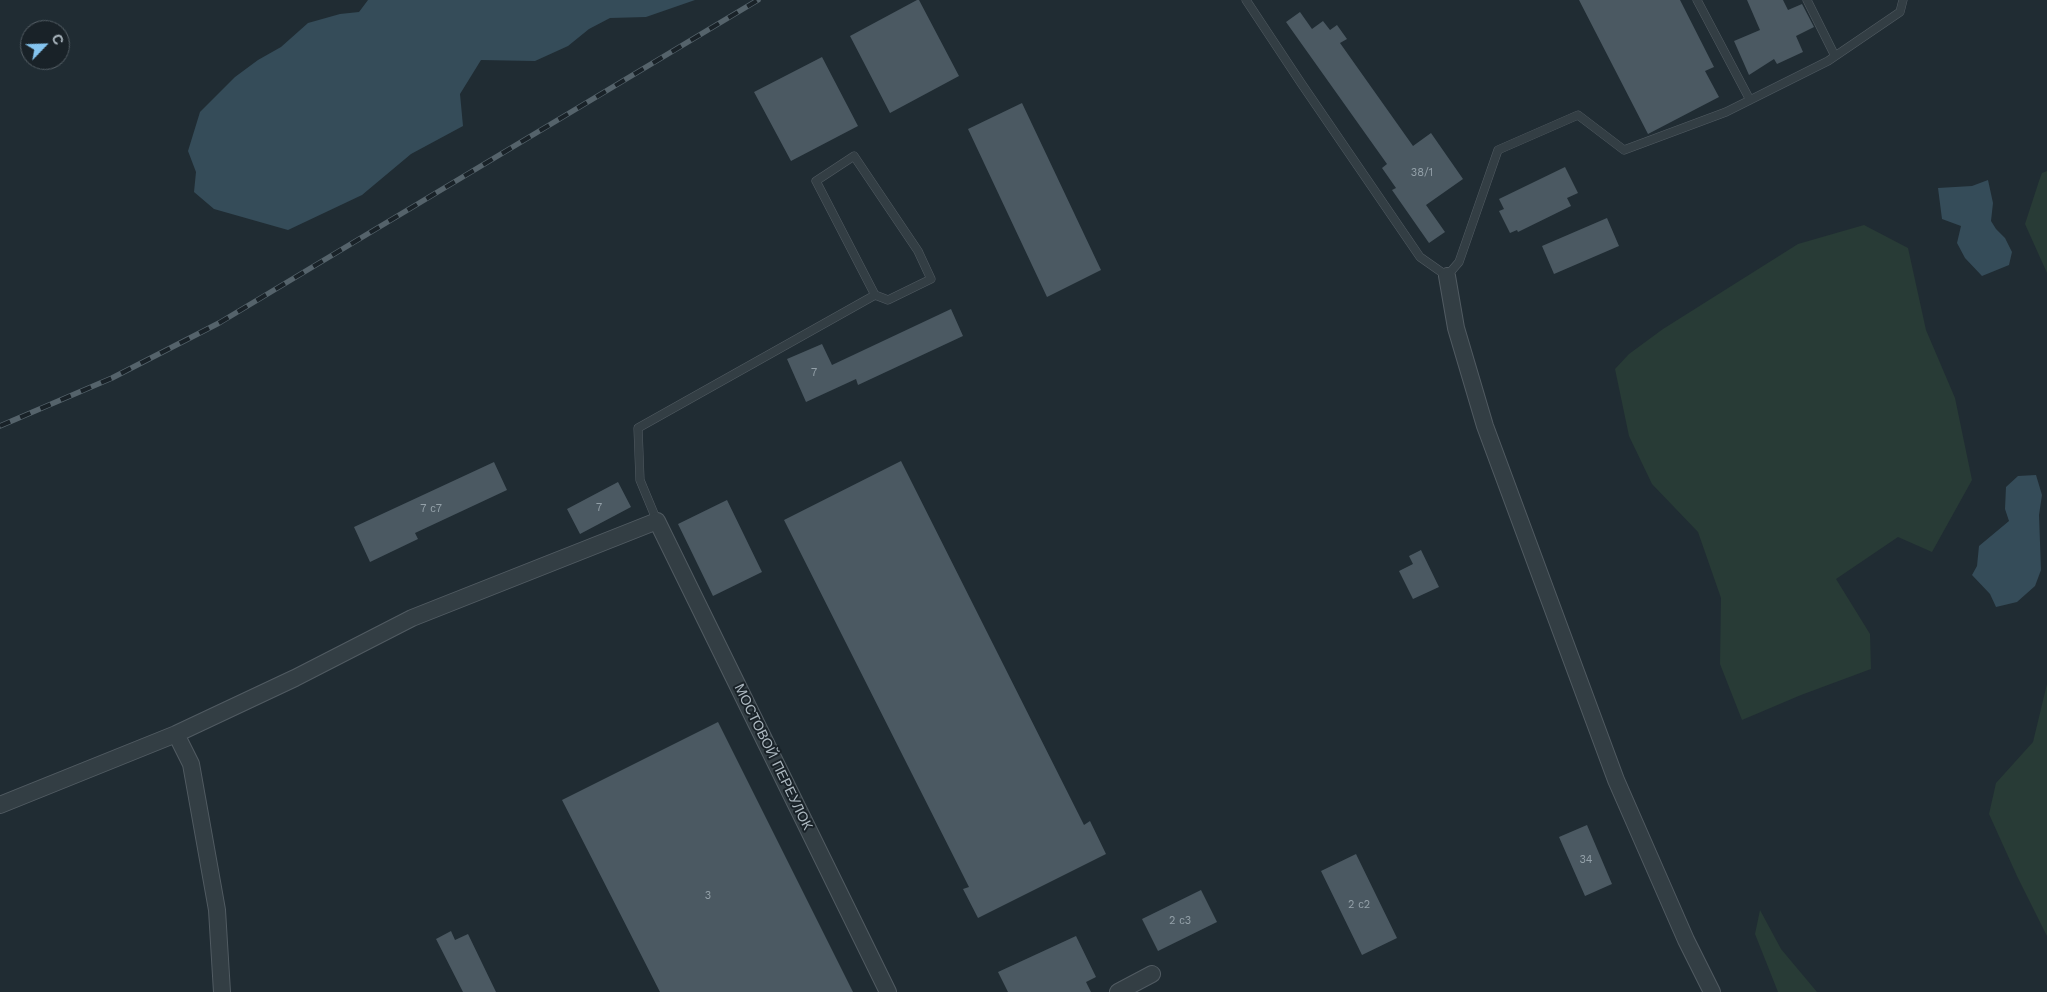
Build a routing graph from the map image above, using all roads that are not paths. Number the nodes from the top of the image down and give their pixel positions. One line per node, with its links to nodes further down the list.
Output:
1 (1246, 0): 7 (lane)
2 (1698, 0): 6 (lane)
3 (1807, 0): 5 (lane)
4 (1903, 0): 5 (lane)
5 (1836, 56): 6 (lane)
6 (1750, 100): 7 (lane)
7 (1447, 276): 16 (street)
8 (875, 295): 8 (lane); 9 (lane)
9 (657, 521): 10 (street); 14 (street, МОСТОВОЙ ПЕРЕУЛОК)
10 (176, 734): 11 (street); 13 (street)
11 (0, 805)
12 (1152, 974): 15 (street)
13 (222, 992)
14 (888, 992)
15 (1118, 992)
16 (1712, 992)

